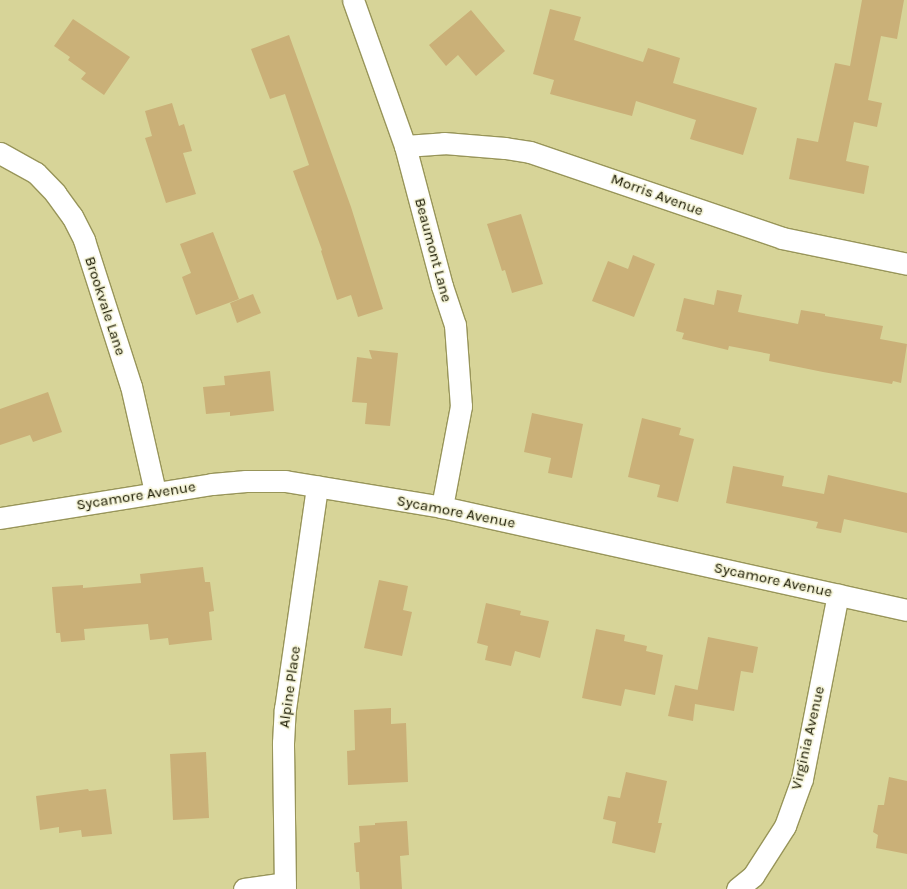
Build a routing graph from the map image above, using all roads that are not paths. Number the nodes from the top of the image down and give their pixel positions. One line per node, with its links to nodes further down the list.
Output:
1 (353, 0): 2 (street, Beaumont Lane)
2 (405, 146): 4 (street, Morris Avenue); 7 (street, Beaumont Lane)
3 (0, 153): 6 (street, Brookvale Lane)
4 (907, 264)
5 (317, 486): 6 (street, Sycamore Avenue); 7 (street, Sycamore Avenue); 11 (street, Alpine Place)
6 (155, 492): 8 (street, Sycamore Avenue)
7 (442, 507): 9 (street, Sycamore Avenue)
8 (0, 518)
9 (838, 594): 10 (street, Sycamore Avenue); 13 (street, Virginia Avenue)
10 (907, 610)
11 (285, 886): 12 (street)
12 (244, 889)
13 (737, 889)

